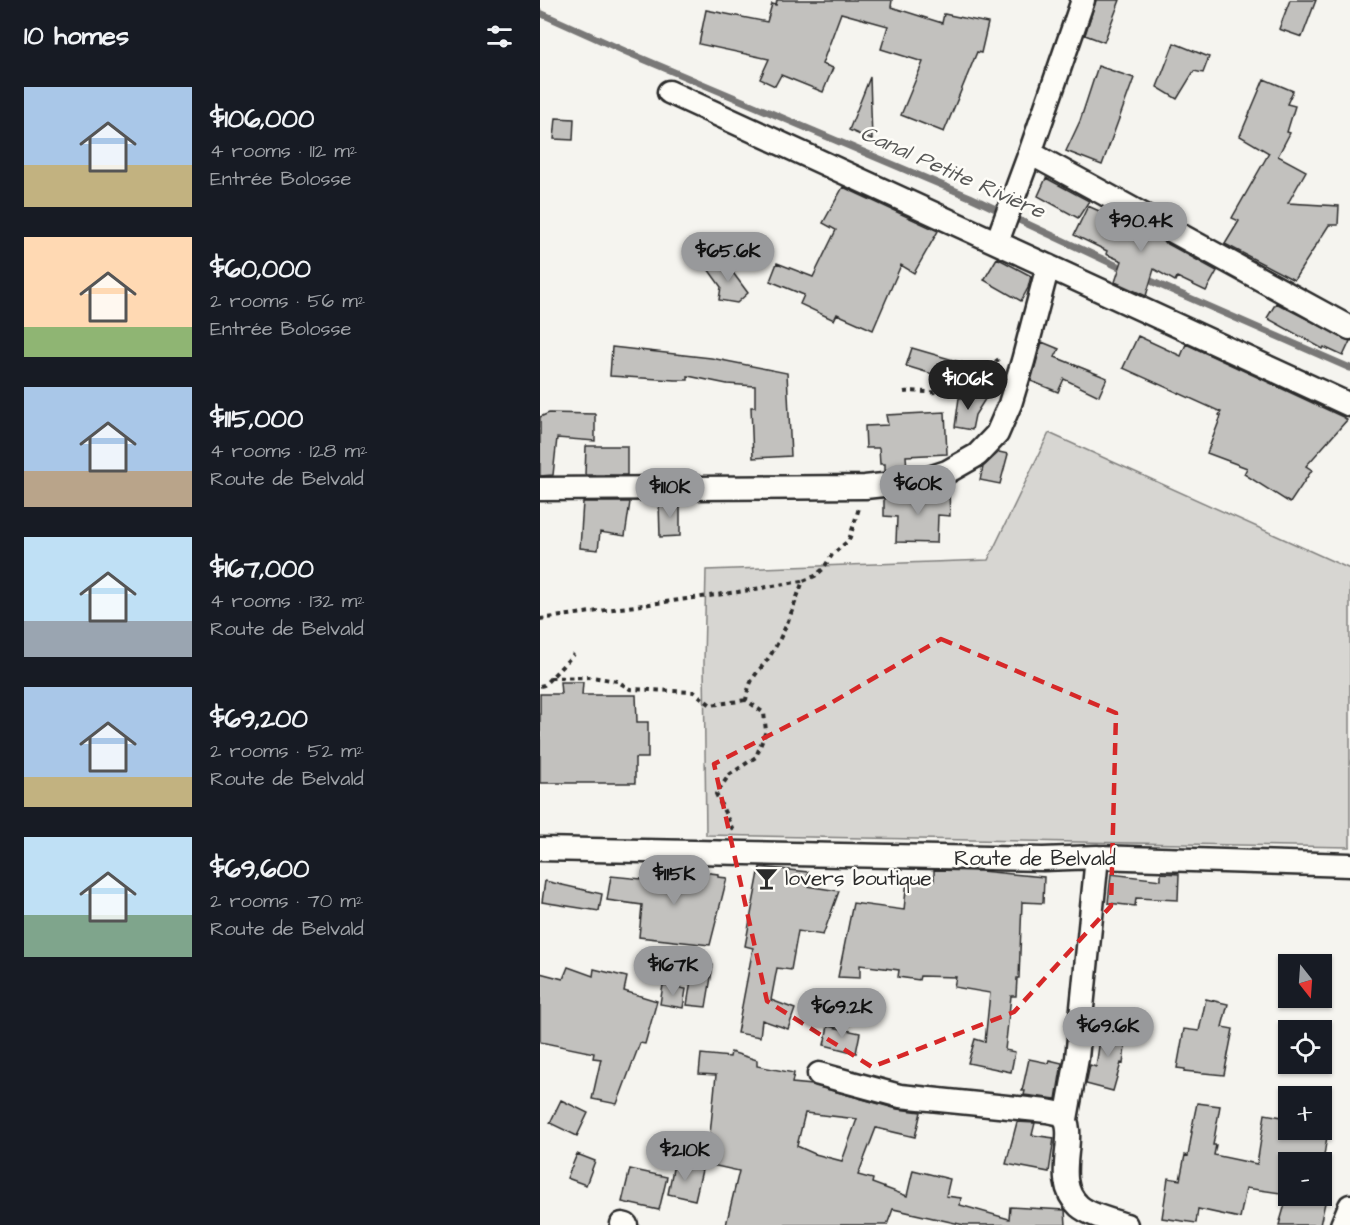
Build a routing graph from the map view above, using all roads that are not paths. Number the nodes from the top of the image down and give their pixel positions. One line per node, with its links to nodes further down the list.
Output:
1 (1083, 0): 3 (street)
2 (669, 92): 4 (street)
3 (1030, 153): 4 (street); 6 (street)
4 (997, 242): 5 (street)
5 (1048, 266): 7 (street); 8 (street)
6 (1350, 328)
7 (1350, 405)
8 (540, 489)
9 (540, 849): 10 (street, Route de Belvald)
10 (1097, 857): 11 (street, Route de Belvald); 13 (street)
11 (1350, 865)
12 (819, 1074): 13 (street)
13 (1066, 1119): 15 (street)
14 (1350, 1206): 16 (street)
15 (1126, 1225)
16 (1342, 1225)

